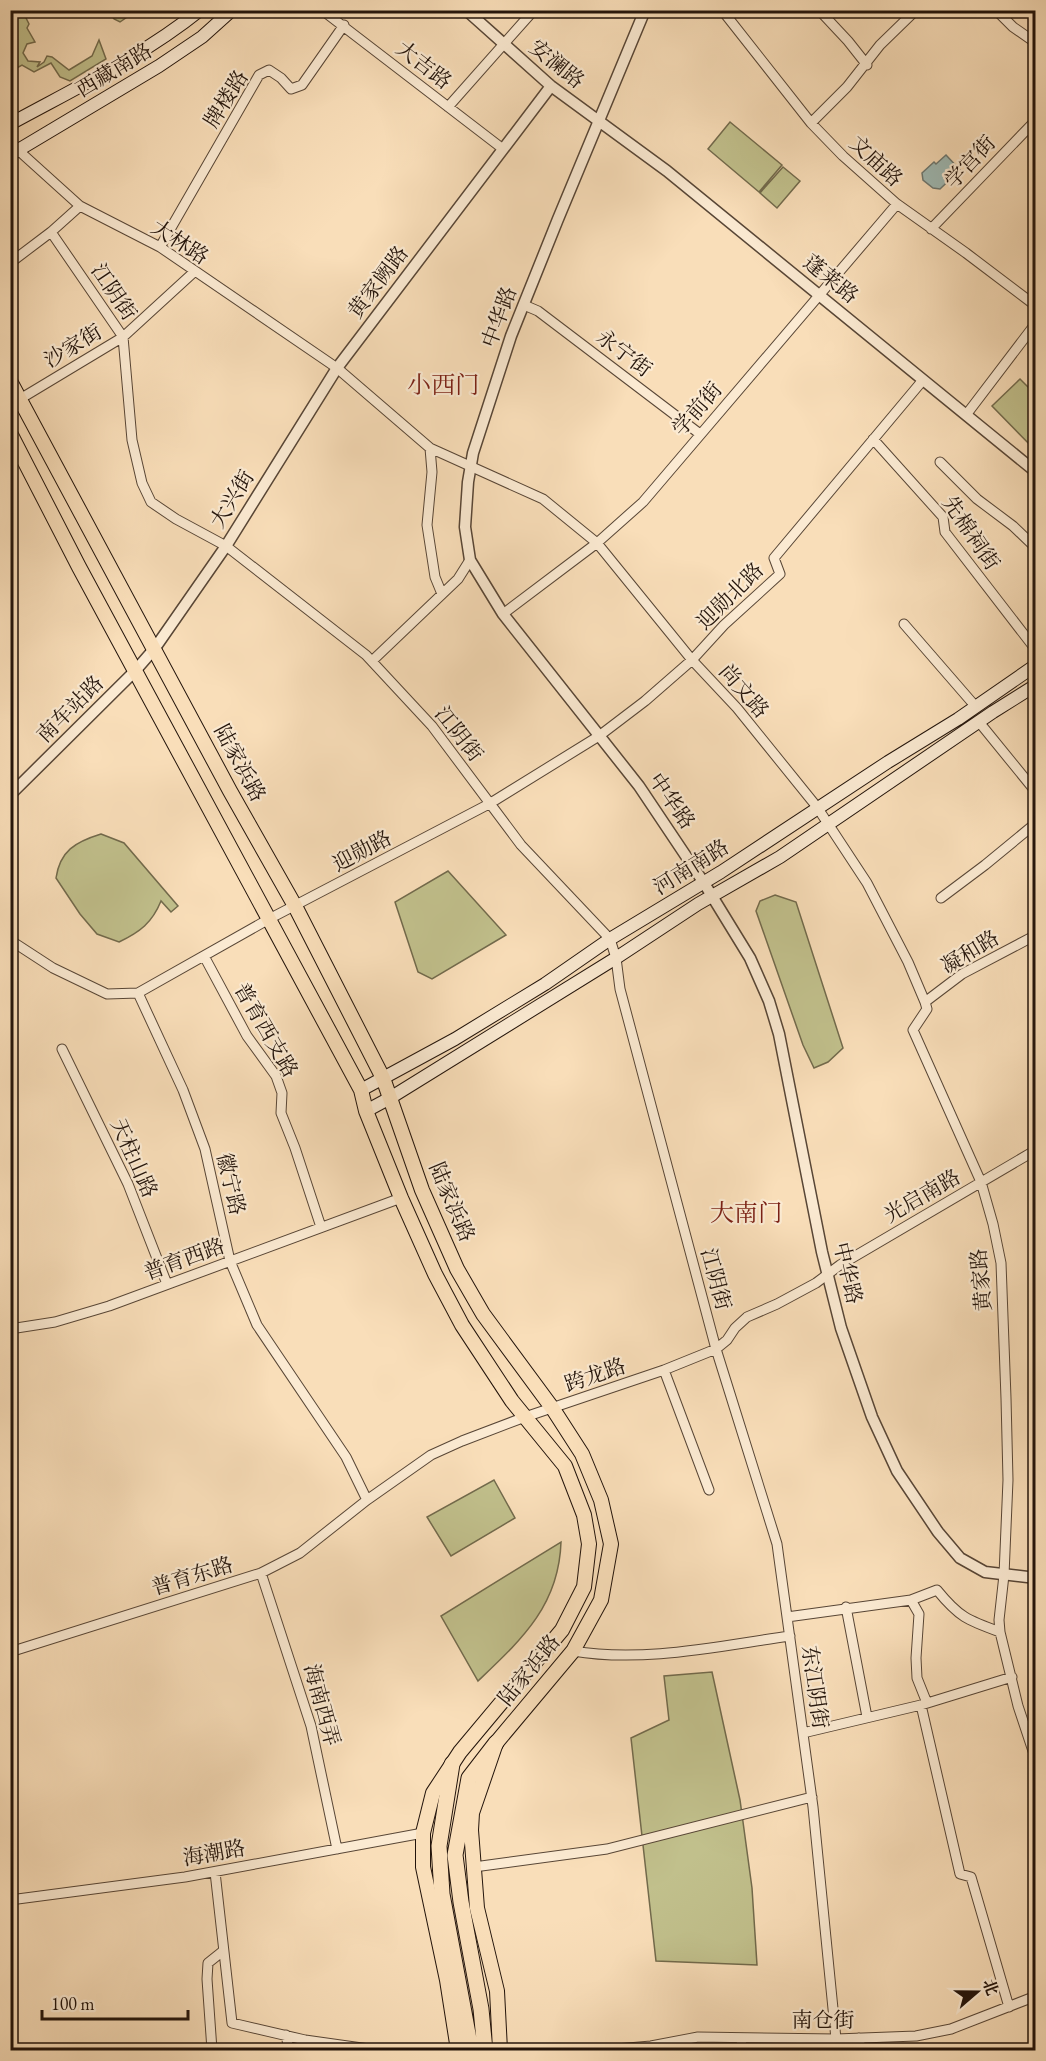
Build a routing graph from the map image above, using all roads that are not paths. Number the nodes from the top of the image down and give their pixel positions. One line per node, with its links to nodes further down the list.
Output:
1 (200, 10): 20 (main road, 西藏南路)
2 (232, 10): 21 (main road, 西藏南路)
3 (322, 10): 11 (street, 大吉路)
4 (466, 10): 13 (street, 安澜路)
5 (534, 10): 13 (street)
6 (645, 10): 18 (street, 中华路)
7 (722, 10): 19 (street, 文庙路)
8 (819, 10): 14 (street)
9 (916, 10): 14 (street)
10 (996, 10): 12 (street)
11 (344, 25): 16 (street, 大吉路); 27 (street, 牌楼路)
12 (1035, 43)
13 (503, 45): 15 (street, 安澜路); 16 (street)
14 (867, 65): 19 (street)
15 (551, 86): 18 (street, 安澜路); 22 (street, 黄家阙路)
16 (448, 107): 22 (street, 大吉路)
17 (1035, 120): 25 (street, 学宫街)
18 (599, 121): 30 (street, 蓬莱路); 31 (street, 中华路)
19 (811, 123): 23 (street, 文庙路)
20 (10, 124)
21 (13, 148): 24 (street, 大林路)
22 (503, 149): 35 (street, 黄家阙路)
23 (897, 204): 25 (street, 文庙路); 30 (street, 学前街)
24 (80, 206): 26 (street); 27 (street, 大林路)
25 (931, 229): 32 (street, 文庙路)
26 (51, 232): 28 (street); 34 (street, 江阴街)
27 (160, 248): 29 (street, 大林路)
28 (10, 262)
29 (194, 272): 34 (street, 沙家街); 35 (street, 大林路)
30 (819, 295): 36 (street, 蓬莱路); 41 (street, 学前街)
31 (524, 305): 41 (street, 永宁街); 45 (street, 中华路)
32 (1035, 306)
33 (1035, 323): 39 (street)
34 (123, 337): 38 (street, 沙家街); 48 (street, 江阴街)
35 (337, 368): 43 (street); 48 (street, 大兴街)
36 (923, 380): 39 (street, 蓬莱路); 42 (street, 迎勋北路)
37 (10, 381): 38 (main road, 陆家浜路)
38 (20, 399): 54 (main road, 陆家浜路)
39 (966, 415): 46 (street, 蓬莱路)
40 (10, 433): 59 (main road, 陆家浜路)
41 (700, 434): 47 (street, 学前街)
42 (873, 439): 55 (street, 先棉祠街); 56 (street, 迎勋北路)
43 (430, 448): 45 (street); 51 (street)
44 (939, 462): 49 (street)
45 (470, 467): 47 (street, 尚文路); 50 (street, 中华路)
46 (1035, 472)
47 (597, 543): 52 (street, 学前街); 56 (street, 尚文路)
48 (226, 546): 54 (street, 大兴街); 57 (street, 江阴街)
49 (1035, 548)
50 (470, 560): 51 (street); 52 (street, 中华路)
51 (442, 594): 57 (street)
52 (503, 614): 63 (street, 中华路)
53 (904, 624): 61 (street)
54 (155, 648): 59 (street, 南车站路); 73 (main road, 陆家浜路)
55 (1035, 650)
56 (692, 660): 63 (street, 迎勋北路); 67 (street, 尚文路)
57 (372, 661): 66 (street, 江阴街)
58 (1035, 665): 61 (main road, 河南南路)
59 (135, 671): 65 (street, 南车站路); 74 (main road, 陆家浜路)
60 (1035, 685): 62 (main road, 河南南路)
61 (976, 707): 67 (main road, 河南南路)
62 (979, 722): 64 (street); 69 (main road, 河南南路)
63 (599, 736): 66 (street, 迎勋路); 70 (street, 中华路)
64 (1035, 792)
65 (10, 795)
66 (489, 804): 73 (street, 迎勋路); 76 (street, 江阴街)
67 (817, 807): 69 (street, 尚文路); 70 (main road, 河南南路)
68 (1035, 822): 72 (street)
69 (828, 824): 71 (main road, 河南南路); 81 (street, 尚文路)
70 (704, 883): 71 (street, 中华路); 76 (main road, 河南南路)
71 (712, 896): 79 (main road, 河南南路); 92 (street, 中华路)
72 (941, 898)
73 (295, 906): 74 (street, 迎勋路); 83 (main road, 陆家浜路)
74 (269, 919): 78 (street, 迎勋路); 84 (main road, 陆家浜路)
75 (1035, 935): 81 (street, 凝和路)
76 (610, 939): 79 (street, 江阴街); 83 (main road, 河南南路)
77 (10, 940): 80 (street)
78 (204, 956): 80 (street, 迎勋路); 90 (street, 普育西支路)
79 (616, 958): 85 (main road, 河南南路); 95 (street, 江阴街)
80 (138, 993): 91 (street, 徽宁路)
81 (925, 1002): 88 (street, 黄家路)
82 (62, 1050): 93 (street, 天柱山路)
83 (383, 1078): 84 (main road, 河南南路); 85 (main road, 陆家浜路)
84 (361, 1090): 86 (main road, 陆家浜路)
85 (390, 1098): 86 (main road, 河南南路); 97 (main road, 陆家浜路)
86 (366, 1111): 89 (main road, 陆家浜路)
87 (1035, 1150): 88 (street, 光启南路)
88 (981, 1182): 92 (street, 光启南路); 102 (street, 黄家路)
89 (401, 1197): 90 (street, 普育西路); 98 (main road, 陆家浜路)
90 (321, 1227): 91 (street, 普育西路)
91 (230, 1261): 93 (street, 普育西路); 100 (street, 徽宁路)
92 (828, 1274): 95 (street, 跨龙路); 102 (street, 中华路)
93 (167, 1284): 94 (street, 普育西路)
94 (10, 1329)
95 (716, 1348): 96 (street, 跨龙路); 106 (street, 东江阴街)
96 (664, 1370): 97 (street, 跨龙路); 99 (street)
97 (553, 1409): 98 (street, 跨龙路); 110 (main road, 陆家浜路)
98 (525, 1417): 100 (street, 跨龙路); 117 (main road, 陆家浜路)
99 (709, 1490)
100 (367, 1500): 101 (street, 普育东路)
101 (261, 1573): 109 (street, 普育东路); 120 (street, 海南西弄)
102 (1004, 1575): 103 (street, 中华路); 107 (street, 黄家路)
103 (1035, 1578)
104 (911, 1600): 105 (street); 107 (street); 112 (street)
105 (846, 1607): 106 (street); 113 (street)
106 (787, 1617): 108 (street, 东江阴街)
107 (1000, 1632): 111 (street, 黄家路)
108 (790, 1636): 110 (street); 114 (street, 东江阴街)
109 (10, 1652)
110 (573, 1652): 115 (main road, 陆家浜路)
111 (1012, 1677): 112 (street); 116 (street, 黄家路)
112 (924, 1704): 113 (street); 126 (street)
113 (867, 1718): 114 (street)
114 (803, 1732): 118 (street, 东江阴街)
115 (496, 1743): 121 (main road, 陆家浜路); 136 (highway)
116 (1035, 1760)
117 (452, 1764): 119 (main road, 陆家浜路); 135 (highway)
118 (812, 1797): 121 (street); 130 (street, 东江阴街)
119 (423, 1833): 120 (street, 海潮路); 134 (main road, 陆家浜路)
120 (337, 1849): 122 (street, 海潮路)
121 (474, 1867): 137 (main road, 陆家浜路)
122 (215, 1872): 123 (street, 海潮路); 124 (street)
123 (10, 1900)
124 (223, 1951): 127 (street); 131 (street)
125 (1035, 1996): 126 (street, 南仓街)
126 (1009, 2007): 129 (street, 南仓街)
127 (286, 2036): 132 (street); 133 (street)
128 (741, 2038): 130 (street, 南仓街); 138 (street, 南仓街); 139 (street)
129 (859, 2038): 130 (street, 南仓街); 140 (street)
130 (836, 2039)
131 (212, 2050)
132 (290, 2050)
133 (376, 2050)
134 (458, 2050)
135 (471, 2050)
136 (485, 2050)
137 (500, 2050)
138 (605, 2050)
139 (742, 2050)
140 (861, 2050)

